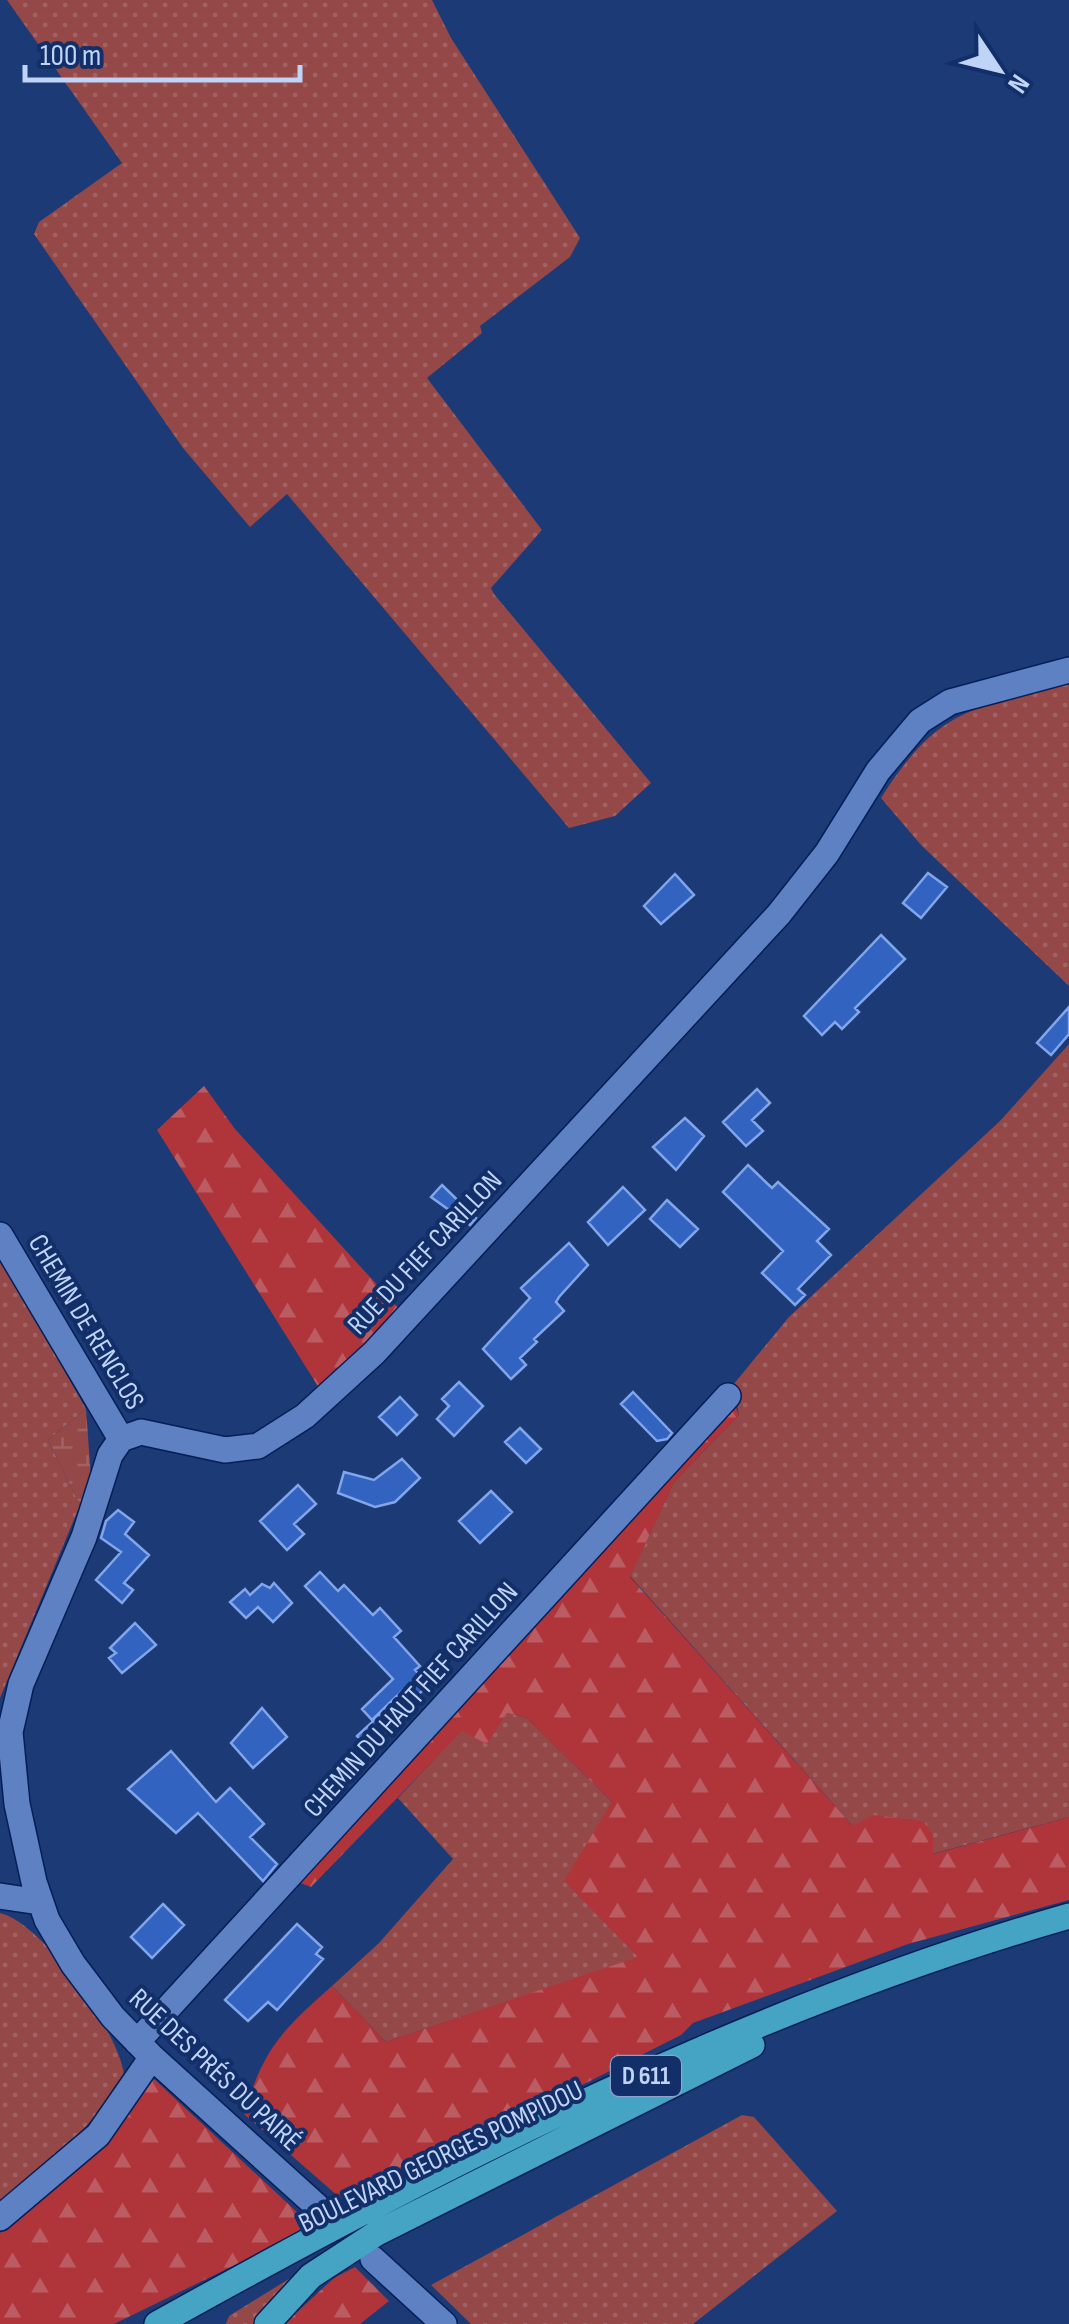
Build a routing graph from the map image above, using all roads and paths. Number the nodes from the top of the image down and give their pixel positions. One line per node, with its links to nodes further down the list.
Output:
1 (1069, 670): 4 (street, RUE DU FIEF CARILLON)
2 (0, 1235): 4 (street, CHEMIN DE RENCLOS)
3 (728, 1396): 10 (street, CHEMIN DU HAUT FIEF CARILLON)
4 (121, 1438): 6 (street)
5 (0, 1896): 6 (street)
6 (40, 1902): 10 (street, RUE DES PRÉS DU PAIRÉ)
7 (1069, 1916): 14 (main road, BOULEVARD GEORGES POMPIDOU / D 611)
8 (1069, 1928): 9 (main road, BOULEVARD GEORGES POMPIDOU / D 611)
9 (796, 2022): 17 (main road, BOULEVARD GEORGES POMPIDOU / D 611); 18 (main road)
10 (144, 2050): 11 (street, CHEMIN DU HAUT FIEF CARILLON); 12 (street, RUE DES PRÉS DU PAIRÉ)
11 (0, 2218)
12 (331, 2218)
13 (372, 2259): 19 (street)
14 (240, 2278): 15 (main road); 16 (main road, D 611)
15 (141, 2324)
16 (157, 2324)
17 (181, 2324)
18 (267, 2324)
19 (444, 2324)

